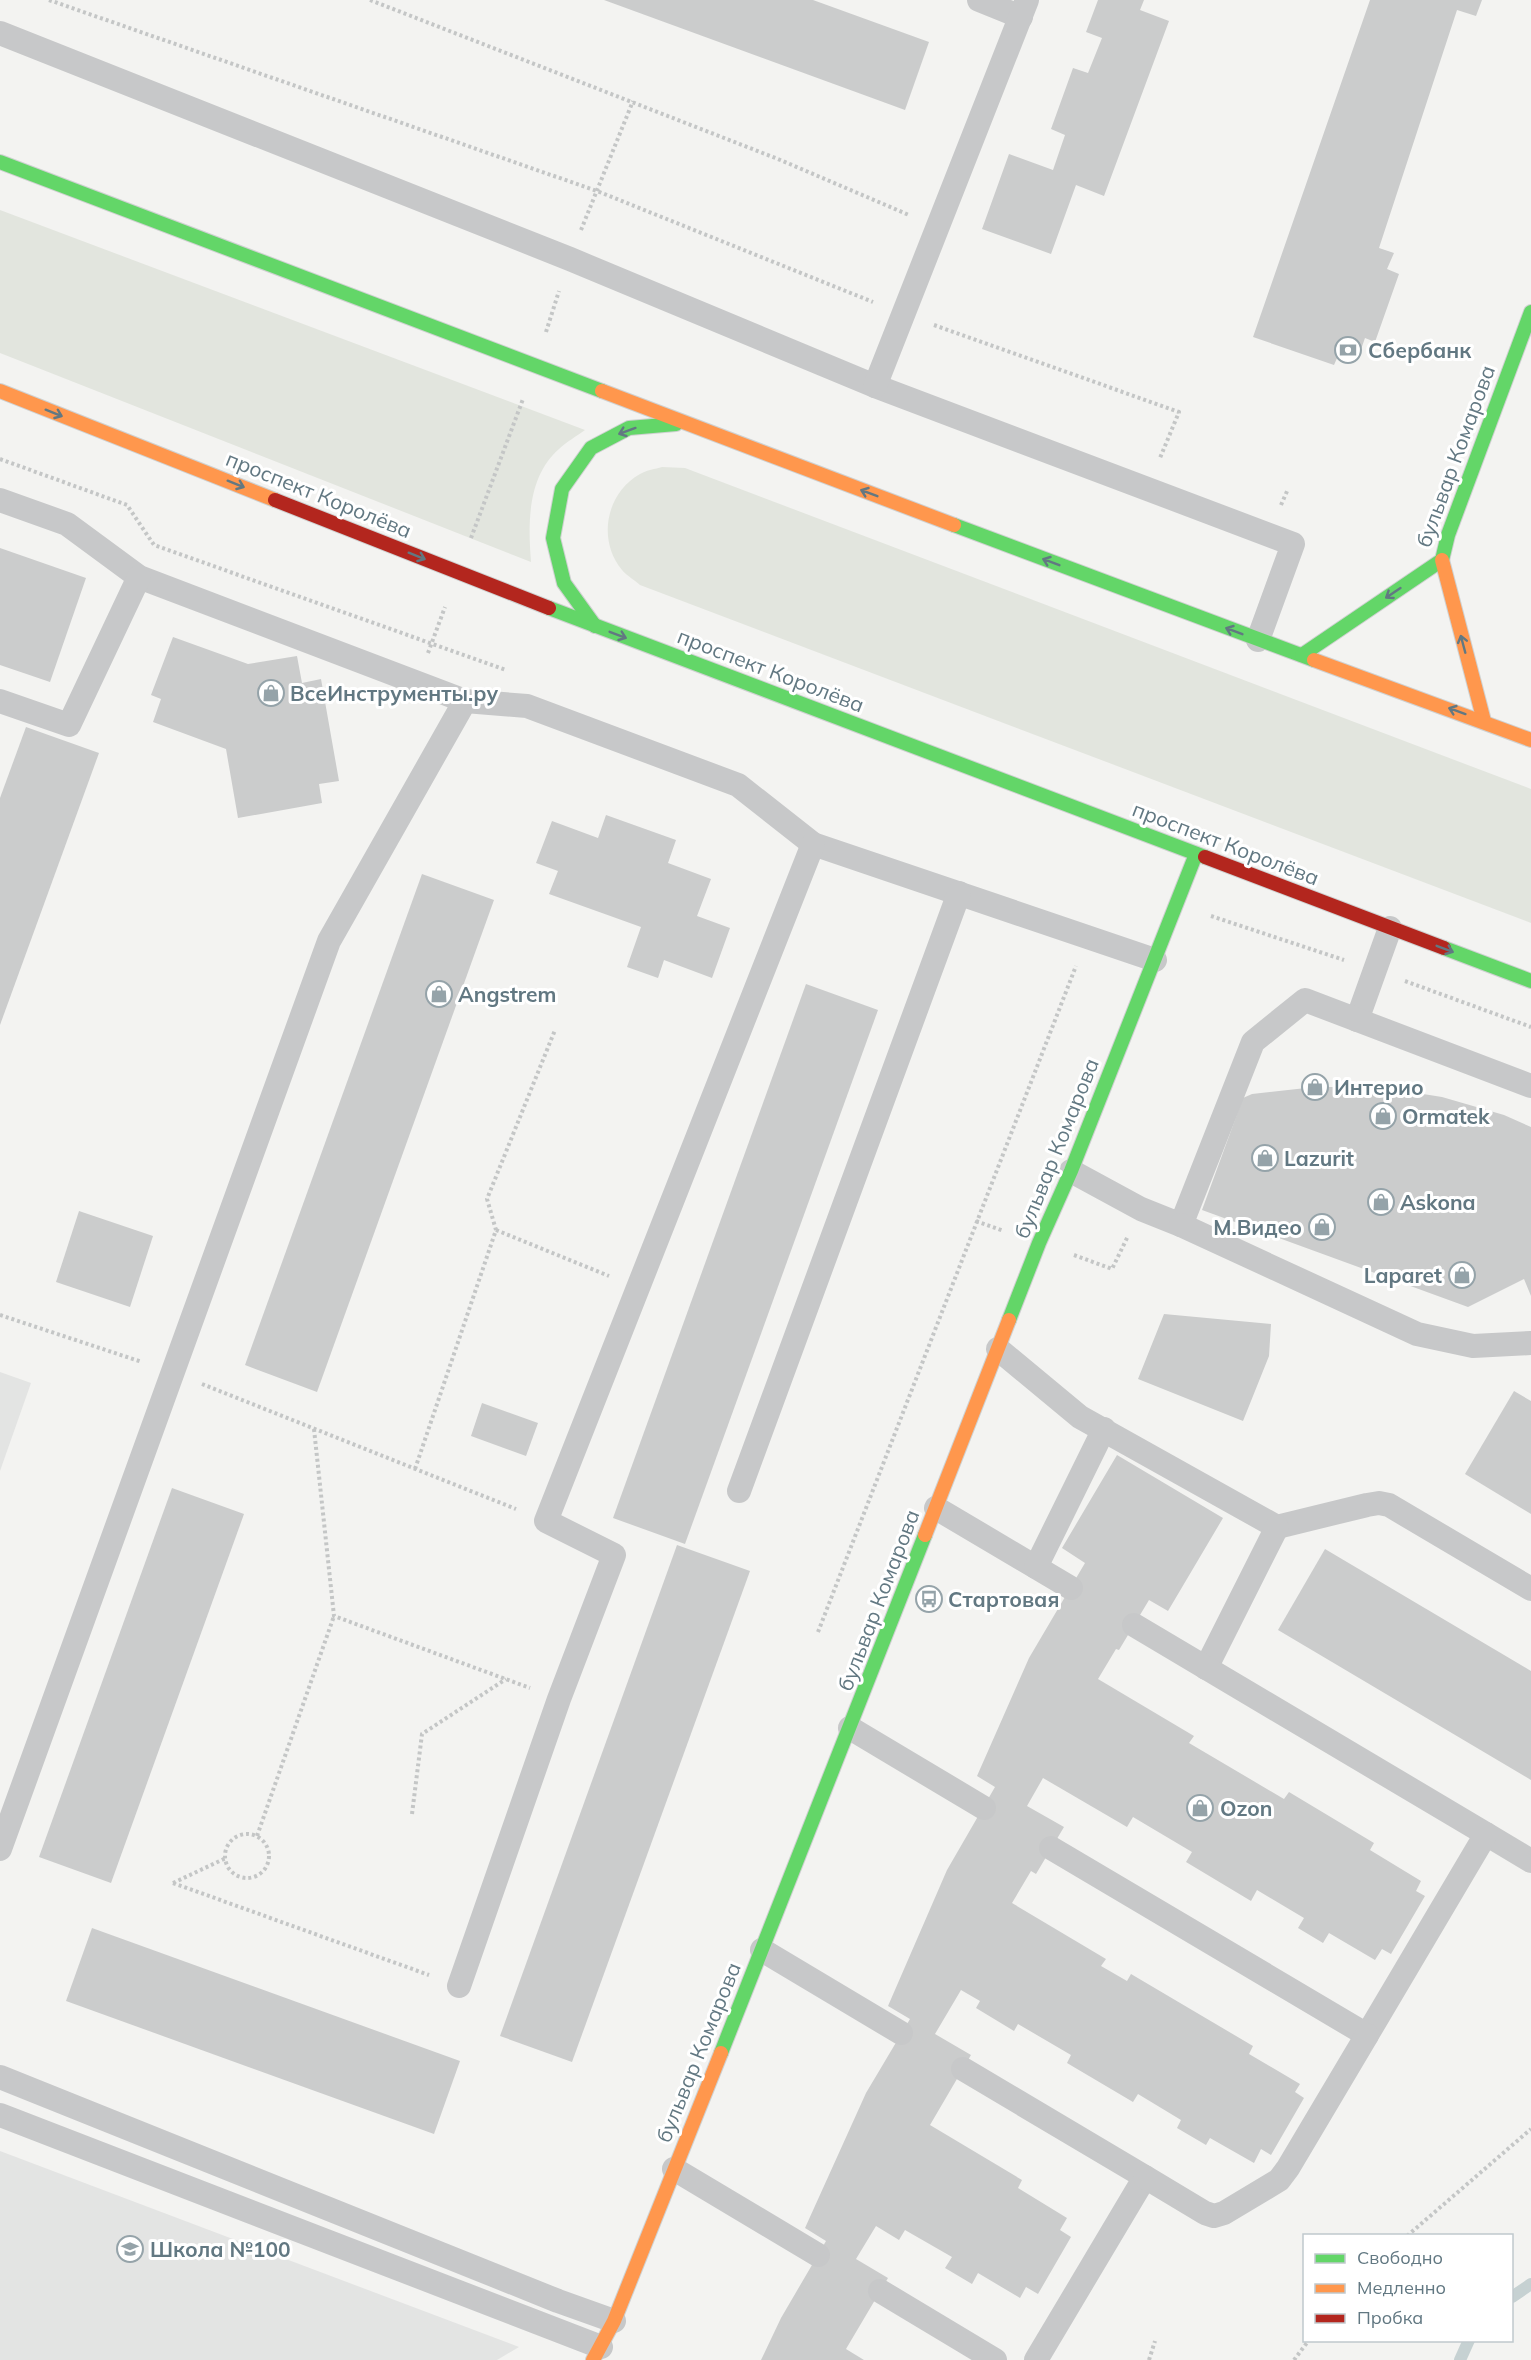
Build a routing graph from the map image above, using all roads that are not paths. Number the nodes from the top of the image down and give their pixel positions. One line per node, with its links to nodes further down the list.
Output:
1 (979, 0): 2 (lane)
2 (1024, 8): 6 (lane)
3 (0, 33): 6 (lane)
4 (0, 162): 8 (main road)
5 (1531, 312): 10 (main road, бульвар Комарова)
6 (875, 386): 13 (lane)
7 (0, 392): 12 (main road, проспект Королёва, one-way to 12)
8 (684, 423): 12 (main road, one-way to 12); 13 (main road, one-way to 8)
9 (0, 500): 11 (lane)
10 (1442, 560): 14 (main road, бульвар Комарова, one-way to 14); 17 (main road, one-way to 10)
11 (139, 577): 15 (lane); 16 (lane)
12 (595, 626): 20 (main road, проспект Королёва, one-way to 20)
13 (1258, 640): 14 (main road)
14 (1302, 655): 17 (main road, one-way to 14)
15 (0, 701)
16 (465, 701): 19 (lane); 44 (lane)
17 (1484, 721): 18 (main road)
18 (1531, 740)
19 (813, 844): 21 (lane); 47 (lane)
20 (1196, 854): 22 (main road, проспект Королёва); 23 (main road, бульвар Комарова)
21 (959, 893): 23 (lane); 32 (lane)
22 (1390, 928): 24 (main road, проспект Королёва, one-way to 24); 25 (lane)
23 (1155, 960): 27 (main road, бульвар Комарова)
24 (1531, 981)
25 (1357, 1020): 26 (lane); 28 (lane)
26 (1531, 1086)
27 (1071, 1171): 28 (lane); 30 (main road, бульвар Комарова)
28 (1181, 1225): 29 (lane)
29 (1531, 1343)
30 (998, 1349): 31 (lane); 33 (main road, бульвар Комарова)
31 (1104, 1429): 34 (lane); 35 (lane)
32 (739, 1491)
33 (936, 1508): 35 (lane); 40 (main road, бульвар Комарова)
34 (1277, 1527): 37 (lane); 39 (lane)
35 (1036, 1567): 36 (lane)
36 (1071, 1588)
37 (1531, 1589)
38 (1134, 1625): 39 (lane)
39 (1206, 1668): 42 (lane)
40 (850, 1728): 41 (lane); 46 (main road, бульвар Комарова)
41 (984, 1808)
42 (1486, 1834): 45 (lane); 49 (lane)
43 (1051, 1848): 49 (lane)
44 (0, 1849)
45 (1531, 1861)
46 (762, 1950): 48 (lane); 53 (main road, бульвар Комарова)
47 (459, 1986)
48 (901, 2033)
49 (1367, 2035): 54 (lane)
50 (963, 2070): 54 (lane)
51 (0, 2077): 57 (lane)
52 (0, 2115): 58 (lane)
53 (674, 2169): 55 (lane); 57 (main road, бульвар Комарова)
54 (1144, 2178): 60 (lane)
55 (818, 2255)
56 (880, 2291): 59 (lane)
57 (614, 2321): 58 (main road, бульвар Комарова)
58 (597, 2353)
59 (995, 2360)
60 (1036, 2360)

